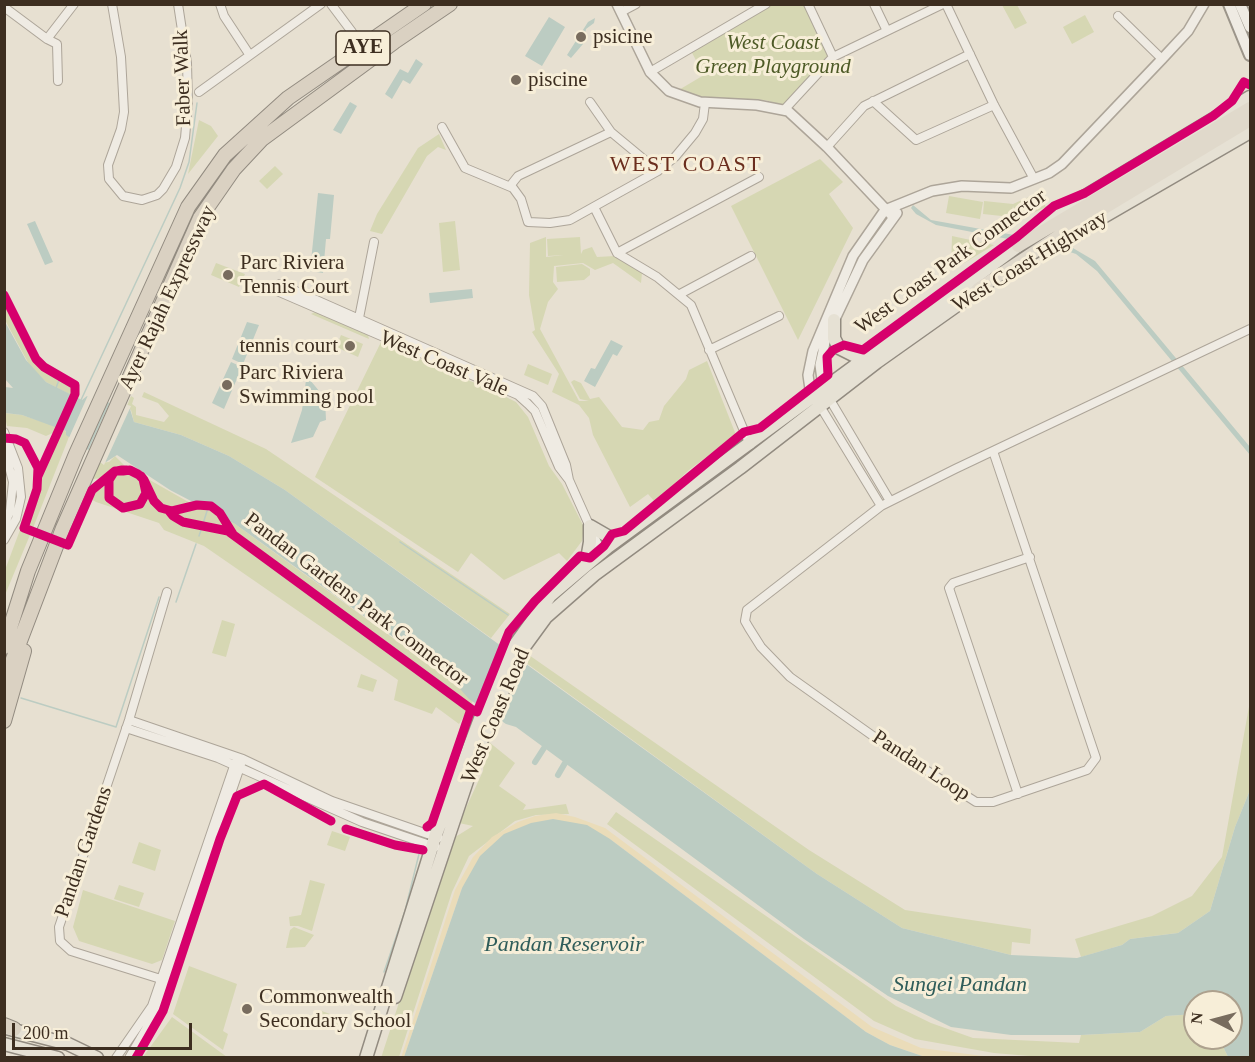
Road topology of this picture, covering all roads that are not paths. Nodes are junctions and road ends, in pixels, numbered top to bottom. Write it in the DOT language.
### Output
graph roads {
  1 [pos="74,4"];
  2 [pos="112,4"];
  3 [pos="178,4"];
  4 [pos="220,4"];
  5 [pos="321,4"];
  6 [pos="331,4"];
  7 [pos="424,4"];
  8 [pos="450,4"];
  9 [pos="459,4"];
  10 [pos="636,4"];
  11 [pos="766,4"];
  12 [pos="808,4"];
  13 [pos="874,4"];
  14 [pos="944,4"];
  15 [pos="1205,5"];
  16 [pos="1231,5"];
  17 [pos="4,8"];
  18 [pos="621,8"];
  19 [pos="435,15"];
  20 [pos="1118,16"];
  21 [pos="1251,27"];
  22 [pos="887,31"];
  23 [pos="352,32"];
  24 [pos="47,39"];
  25 [pos="249,54"];
  26 [pos="970,54"];
  27 [pos="1251,55"];
  28 [pos="833,57"];
  29 [pos="1162,59"];
  30 [pos="653,72"];
  31 [pos="58,81"];
  32 [pos="1251,86"];
  33 [pos="199,92"];
  34 [pos="1251,98"];
  35 [pos="873,101"];
  36 [pos="590,102"];
  37 [pos="705,103"];
  38 [pos="993,105"];
  39 [pos="1232,108"];
  40 [pos="1251,108"];
  41 [pos="784,110"];
  42 [pos="1251,120"];
  43 [pos="442,127"];
  44 [pos="611,132"];
  45 [pos="1251,132"];
  46 [pos="827,147"];
  47 [pos="658,171"];
  48 [pos="1153,172"];
  49 [pos="759,177"];
  50 [pos="1034,179"];
  51 [pos="510,186"];
  52 [pos="910,201"];
  53 [pos="594,207"];
  54 [pos="885,210"];
  55 [pos="892,217"];
  56 [pos="374,242"];
  57 [pos="1018,246"];
  58 [pos="617,253"];
  59 [pos="751,256"];
  60 [pos="978,289"];
  61 [pos="680,294"];
  62 [pos="313,302"];
  63 [pos="779,315"];
  64 [pos="834,320"];
  65 [pos="358,324"];
  66 [pos="1251,329"];
  67 [pos="876,349"];
  68 [pos="709,350"];
  69 [pos="817,391"];
  70 [pos="825,402"];
  71 [pos="4,432"];
  72 [pos="750,445"];
  73 [pos="4,447"];
  74 [pos="993,451"];
  75 [pos="890,501"];
  76 [pos="881,506"];
  77 [pos="4,526"];
  78 [pos="590,526"];
  79 [pos="4,540"];
  80 [pos="616,541"];
  81 [pos="601,552"];
  82 [pos="1030,557"];
  83 [pos="586,565"];
  84 [pos="607,566"];
  85 [pos="28,571"];
  86 [pos="167,592"];
  87 [pos="4,626"];
  88 [pos="24,631"];
  89 [pos="4,647"];
  90 [pos="516,652"];
  91 [pos="4,683"];
  92 [pos="4,721"];
  93 [pos="128,724"];
  94 [pos="218,758"];
  95 [pos="238,762"];
  96 [pos="256,773"];
  97 [pos="232,780"];
  98 [pos="1018,794"];
  99 [pos="439,844"];
  100 [pos="164,980"];
  101 [pos="8,1027"];
  102 [pos="4,1044"];
  103 [pos="58,1058"];
  104 [pos="96,1058"];
  105 [pos="116,1058"];
  106 [pos="129,1058"];
  107 [pos="366,1058"];
  108 [pos="374,1058"];
  1 -- 24 [label="street"];
  2 -- 3 [label="street, Faber Walk"];
  4 -- 25 [label="street"];
  5 -- 25 [label="street"];
  6 -- 23 [label="street"];
  7 -- 85 [label="highway, Ayer Rajah Expressway / AYE"];
  8 -- 19 [label="highway, Ayer Rajah Expressway / AYE"];
  9 -- 19 [label="highway"];
  10 -- 18 [label="street"];
  11 -- 30 [label="street"];
  12 -- 28 [label="street"];
  13 -- 22 [label="street"];
  14 -- 22 [label="street"];
  14 -- 26 [label="street"];
  15 -- 29 [label="street"];
  16 -- 21 [label="main road"];
  16 -- 27 [label="main road"];
  17 -- 24 [label="street"];
  18 -- 30 [label="street"];
  19 -- 88 [label="highway, Ayer Rajah Expressway / AYE"];
  20 -- 29 [label="street"];
  22 -- 28 [label="street"];
  24 -- 31 [label="street"];
  25 -- 33 [label="street"];
  26 -- 35 [label="street"];
  26 -- 38 [label="street"];
  28 -- 41 [label="street"];
  29 -- 50 [label="street"];
  30 -- 37 [label="street"];
  32 -- 39 [label="main road"];
  34 -- 39 [label="main road, West Coast Highway"];
  35 -- 38 [label="street"];
  35 -- 46 [label="street"];
  36 -- 44 [label="street"];
  37 -- 41 [label="street"];
  37 -- 47 [label="street"];
  38 -- 50 [label="street"];
  39 -- 57 [label="main road, West Coast Highway"];
  40 -- 48 [label="highway"];
  41 -- 46 [label="street"];
  42 -- 48 [label="highway"];
  43 -- 51 [label="street"];
  44 -- 47 [label="street"];
  44 -- 51 [label="street"];
  45 -- 60 [label="main road, West Coast Highway"];
  46 -- 54 [label="street"];
  47 -- 53 [label="street"];
  48 -- 57 [label="highway"];
  48 -- 60 [label="highway"];
  49 -- 58 [label="street"];
  50 -- 52 [label="street"];
  51 -- 53 [label="street"];
  52 -- 54 [label="street"];
  52 -- 55 [label="street"];
  53 -- 58 [label="street"];
  54 -- 55 [label="street"];
  54 -- 69 [label="street"];
  55 -- 64 [label="street"];
  56 -- 65 [label="street, West Coast Vale"];
  57 -- 67 [label="main road, West Coast Highway"];
  58 -- 61 [label="street"];
  59 -- 61 [label="street"];
  60 -- 70 [label="main road, West Coast Highway"];
  61 -- 68 [label="street"];
  62 -- 65 [label="street, West Coast Vale"];
  63 -- 68 [label="street"];
  64 -- 67 [label="main road"];
  64 -- 69 [label="street"];
  65 -- 78 [label="street, West Coast Vale"];
  66 -- 74 [label="street, Pandan Loop"];
  67 -- 69 [label="main road, West Coast Highway"];
  68 -- 72 [label="street"];
  69 -- 70 [label="street"];
  69 -- 72 [label="main road, West Coast Road"];
  70 -- 75 [label="street"];
  70 -- 76 [label="street"];
  70 -- 84 [label="main road, West Coast Road"];
  71 -- 79 [label="street"];
  72 -- 80 [label="main road, West Coast Road"];
  73 -- 77 [label="street"];
  74 -- 75 [label="street, Pandan Loop"];
  74 -- 82 [label="street, Pandan Loop"];
  75 -- 76 [label="street, Pandan Loop"];
  76 -- 98 [label="street, Pandan Loop"];
  78 -- 80 [label="main road"];
  78 -- 81 [label="street, West Coast Vale"];
  78 -- 83 [label="main road"];
  80 -- 81 [label="main road, West Coast Road"];
  81 -- 83 [label="main road, West Coast Road"];
  81 -- 84 [label="street, West Coast Vale"];
  82 -- 98 [label="street, Pandan Loop"];
  82 -- 98 [label="street"];
  83 -- 90 [label="main road, West Coast Road"];
  84 -- 90 [label="main road, West Coast Road"];
  85 -- 87 [label="highway"];
  85 -- 89 [label="highway, Ayer Rajah Expressway / AYE"];
  86 -- 93 [label="street, Pandan Gardens"];
  88 -- 91 [label="highway, Ayer Rajah Expressway / AYE"];
  88 -- 92 [label="highway"];
  90 -- 99 [label="main road, West Coast Road"];
  93 -- 94 [label="street"];
  93 -- 95 [label="street"];
  93 -- 100 [label="street, Pandan Gardens"];
  94 -- 95 [label="street"];
  94 -- 97 [label="street"];
  95 -- 96 [label="street"];
  95 -- 97 [label="street"];
  95 -- 99 [label="street"];
  96 -- 97 [label="street"];
  96 -- 99 [label="street"];
  97 -- 100 [label="street"];
  99 -- 107 [label="main road, West Coast Road"];
  99 -- 108 [label="main road, West Coast Road"];
  100 -- 105 [label="street"];
  100 -- 106 [label="street"];
  101 -- 104 [label="main road"];
  102 -- 103 [label="main road"];
}
